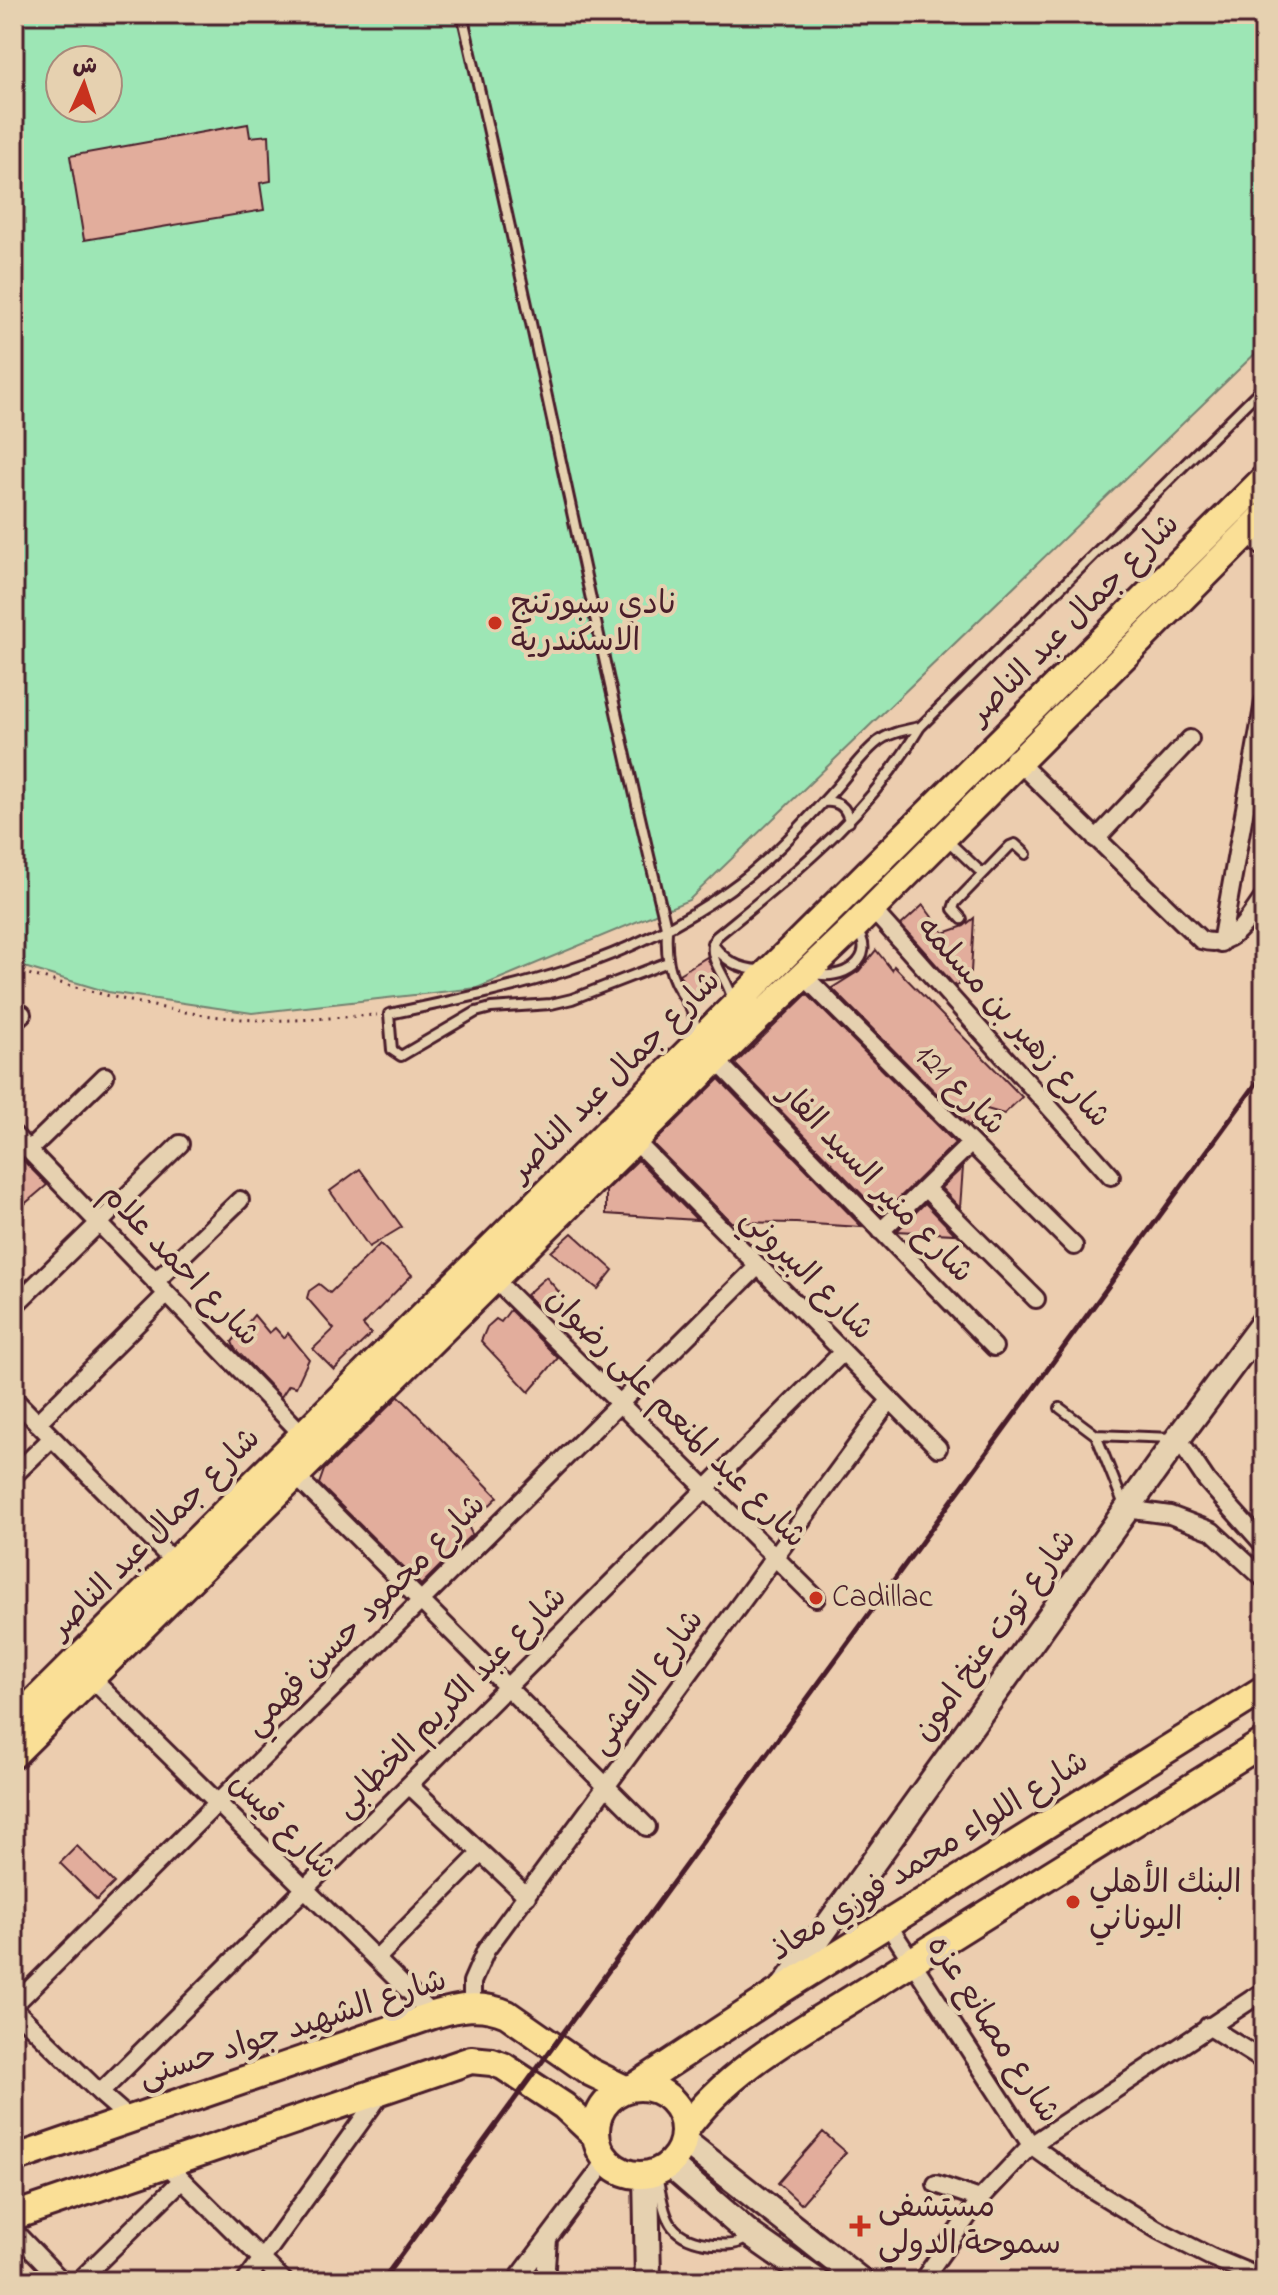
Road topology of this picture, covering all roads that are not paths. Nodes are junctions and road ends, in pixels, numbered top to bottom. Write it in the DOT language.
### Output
graph roads {
  1 [pos="462,14"];
  2 [pos="1264,386"];
  3 [pos="1264,479"];
  4 [pos="1259,532"];
  5 [pos="1264,702"];
  6 [pos="920,727"];
  7 [pos="1190,739"];
  8 [pos="999,744"];
  9 [pos="1018,762"];
  10 [pos="823,802"];
  11 [pos="849,822"];
  12 [pos="944,836"];
  13 [pos="1096,839"];
  14 [pos="1026,854"];
  15 [pos="983,874"];
  16 [pos="1264,897"];
  17 [pos="862,917"];
  18 [pos="962,919"];
  19 [pos="667,931"];
  20 [pos="712,943"];
  21 [pos="1216,943"];
  22 [pos="668,962"];
  23 [pos="773,968"];
  24 [pos="806,974"];
  25 [pos="740,1018"];
  26 [pos="704,1054"];
  27 [pos="105,1076"];
  28 [pos="14,1135"];
  29 [pos="635,1141"];
  30 [pos="971,1143"];
  31 [pos="180,1144"];
  32 [pos="29,1150"];
  33 [pos="1111,1176"];
  34 [pos="925,1188"];
  35 [pos="240,1200"];
  36 [pos="99,1223"];
  37 [pos="881,1231"];
  38 [pos="1074,1246"];
  39 [pos="758,1266"];
  40 [pos="494,1279"];
  41 [pos="161,1288"];
  42 [pos="1036,1299"];
  43 [pos="14,1306"];
  44 [pos="1264,1322"];
  45 [pos="994,1347"];
  46 [pos="843,1352"];
  47 [pos="14,1399"];
  48 [pos="890,1400"];
  49 [pos="620,1404"];
  50 [pos="1060,1408"];
  51 [pos="37,1423"];
  52 [pos="1096,1435"];
  53 [pos="304,1436"];
  54 [pos="52,1438"];
  55 [pos="1178,1438"];
  56 [pos="938,1448"];
  57 [pos="14,1475"];
  58 [pos="296,1476"];
  59 [pos="706,1489"];
  60 [pos="1126,1509"];
  61 [pos="1264,1545"];
  62 [pos="775,1557"];
  63 [pos="175,1563"];
  64 [pos="1264,1579"];
  65 [pos="816,1598"];
  66 [pos="421,1600"];
  67 [pos="91,1678"];
  68 [pos="508,1687"];
  69 [pos="1264,1689"];
  70 [pos="14,1722"];
  71 [pos="1264,1742"];
  72 [pos="14,1754"];
  73 [pos="409,1785"];
  74 [pos="607,1787"];
  75 [pos="218,1803"];
  76 [pos="647,1827"];
  77 [pos="481,1853"];
  78 [pos="305,1889"];
  79 [pos="527,1896"];
  80 [pos="887,1923"];
  81 [pos="376,1959"];
  82 [pos="912,1961"];
  83 [pos="783,1989"];
  84 [pos="1264,1991"];
  85 [pos="472,2006"];
  86 [pos="14,2007"];
  87 [pos="433,2015"];
  88 [pos="1208,2026"];
  89 [pos="1264,2061"];
  90 [pos="630,2088"];
  91 [pos="385,2089"];
  92 [pos="100,2093"];
  93 [pos="131,2120"];
  94 [pos="596,2136"];
  95 [pos="684,2136"];
  96 [pos="1031,2145"];
  97 [pos="14,2159"];
  98 [pos="607,2160"];
  99 [pos="657,2170"];
  100 [pos="174,2172"];
  101 [pos="936,2184"];
  102 [pos="980,2199"];
  103 [pos="14,2216"];
  104 [pos="14,2231"];
  105 [pos="751,2235"];
  106 [pos="548,2238"];
  107 [pos="262,2259"];
  108 [pos="1264,2279"];
  109 [pos="62,2281"];
  110 [pos="79,2281"];
  111 [pos="246,2281"];
  112 [pos="284,2281"];
  113 [pos="516,2281"];
  114 [pos="545,2281"];
  115 [pos="648,2281"];
  116 [pos="817,2281"];
  117 [pos="861,2281"];
  118 [pos="922,2281"];
  1 -- 19 [label="lane"];
  2 -- 6 [label="lane"];
  3 -- 8 [label="main road, شارع جمال عبد الناصر"];
  4 -- 9 [label="main road, شارع جمال عبد الناصر"];
  5 -- 21 [label="street"];
  6 -- 10 [label="lane"];
  6 -- 11 [label="lane"];
  7 -- 13 [label="street"];
  8 -- 9 [label="street"];
  8 -- 23 [label="main road, شارع جمال عبد الناصر"];
  9 -- 12 [label="main road, شارع جمال عبد الناصر"];
  9 -- 13 [label="street"];
  10 -- 11 [label="lane"];
  10 -- 19 [label="lane"];
  11 -- 20 [label="lane"];
  12 -- 15 [label="lane"];
  12 -- 17 [label="main road, شارع جمال عبد الناصر"];
  13 -- 21 [label="street"];
  14 -- 15 [label="lane"];
  15 -- 18 [label="lane"];
  16 -- 21 [label="street"];
  17 -- 24 [label="main road, شارع جمال عبد الناصر"];
  17 -- 33 [label="street, شارع زهير بن مسلمه"];
  19 -- 22 [label="lane"];
  19 -- 22 [label="lane"];
  20 -- 23 [label="lane"];
  20 -- 25 [label="lane"];
  22 -- 26 [label="lane"];
  23 -- 25 [label="main road, شارع جمال عبد الناصر"];
  24 -- 25 [label="main road, شارع جمال عبد الناصر"];
  24 -- 30 [label="street, شارع 121"];
  25 -- 26 [label="main road, شارع جمال عبد الناصر"];
  26 -- 29 [label="main road, شارع جمال عبد الناصر"];
  26 -- 37 [label="street, شارع منير السيد الفار"];
  26 -- 53 [label="main road, شارع جمال عبد الناصر"];
  27 -- 32 [label="street"];
  28 -- 32 [label="street, شارع احمد علام"];
  29 -- 39 [label="street, شارع البيروني"];
  29 -- 40 [label="main road, شارع جمال عبد الناصر"];
  30 -- 34 [label="street"];
  30 -- 38 [label="street, شارع 121"];
  31 -- 36 [label="street"];
  32 -- 36 [label="street, شارع احمد علام"];
  34 -- 37 [label="street"];
  34 -- 42 [label="street"];
  35 -- 41 [label="street"];
  36 -- 41 [label="street, شارع احمد علام"];
  36 -- 43 [label="street"];
  37 -- 45 [label="street, شارع منير السيد الفار"];
  39 -- 46 [label="street, شارع البيروني"];
  39 -- 49 [label="street, شارع محمود حسن فهمي"];
  40 -- 49 [label="street, شارع عبد المنعم على رضوان"];
  40 -- 58 [label="main road, شارع جمال عبد الناصر"];
  41 -- 51 [label="street"];
  41 -- 53 [label="street, شارع احمد علام"];
  44 -- 55 [label="street, شارع توت عنخ امون"];
  46 -- 48 [label="street, شارع البيروني"];
  46 -- 59 [label="street, شارع عبد الكريم الخطابى"];
  47 -- 51 [label="street"];
  48 -- 56 [label="street, شارع البيروني"];
  48 -- 62 [label="street, شارع الاعشى"];
  49 -- 59 [label="street, شارع عبد المنعم على رضوان"];
  49 -- 66 [label="street, شارع محمود حسن فهمي"];
  50 -- 52 [label="lane"];
  51 -- 54 [label="street"];
  52 -- 55 [label="lane"];
  52 -- 60 [label="lane"];
  53 -- 63 [label="main road, شارع جمال عبد الناصر"];
  54 -- 57 [label="street"];
  54 -- 63 [label="street"];
  55 -- 60 [label="street, شارع توت عنخ امون"];
  55 -- 61 [label="street"];
  58 -- 66 [label="street"];
  58 -- 67 [label="main road, شارع جمال عبد الناصر"];
  59 -- 62 [label="street, شارع عبد المنعم على رضوان"];
  59 -- 68 [label="street, شارع عبد الكريم الخطابى"];
  60 -- 64 [label="street"];
  60 -- 83 [label="street, شارع توت عنخ امون"];
  62 -- 65 [label="street, شارع عبد المنعم على رضوان"];
  62 -- 74 [label="street, شارع الاعشى"];
  63 -- 70 [label="main road, شارع جمال عبد الناصر"];
  66 -- 68 [label="street"];
  66 -- 75 [label="street, شارع محمود حسن فهمي"];
  67 -- 72 [label="main road, شارع جمال عبد الناصر"];
  67 -- 75 [label="street, شارع قيس"];
  68 -- 73 [label="street, شارع عبد الكريم الخطابى"];
  68 -- 74 [label="street"];
  69 -- 80 [label="main road, شارع اللواء محمد فوزي معاذ"];
  71 -- 82 [label="main road"];
  73 -- 77 [label="street"];
  73 -- 78 [label="street, شارع عبد الكريم الخطابى"];
  74 -- 76 [label="street"];
  74 -- 79 [label="street, شارع الاعشى"];
  75 -- 78 [label="street, شارع قيس"];
  75 -- 86 [label="street, شارع محمود حسن فهمي"];
  77 -- 79 [label="street"];
  77 -- 81 [label="street"];
  78 -- 81 [label="street, شارع قيس"];
  78 -- 92 [label="street, شارع عبد الكريم الخطابى"];
  79 -- 85 [label="street, شارع الاعشى"];
  80 -- 82 [label="street, شارع مصانع عزه"];
  80 -- 83 [label="main road, شارع اللواء محمد فوزي معاذ"];
  81 -- 87 [label="street, شارع قيس"];
  82 -- 95 [label="main road"];
  82 -- 96 [label="street, شارع مصانع عزه"];
  83 -- 90 [label="main road, شارع اللواء محمد فوزي معاذ"];
  84 -- 88 [label="street"];
  85 -- 87 [label="main road, شارع الشهيد جواد حسنى"];
  85 -- 90 [label="main road, شارع الشهيد جواد حسنى"];
  86 -- 92 [label="street"];
  87 -- 93 [label="main road, شارع الشهيد جواد حسنى"];
  88 -- 89 [label="street"];
  88 -- 96 [label="street"];
  90 -- 94 [label="main road"];
  90 -- 95 [label="main road"];
  91 -- 94 [label="main road"];
  91 -- 100 [label="main road"];
  91 -- 107 [label="street"];
  92 -- 93 [label="street"];
  93 -- 97 [label="main road, شارع الشهيد جواد حسنى"];
  94 -- 98 [label="main road"];
  95 -- 99 [label="main road"];
  95 -- 117 [label="street"];
  96 -- 102 [label="street"];
  96 -- 108 [label="street, شارع مصانع عزه"];
  98 -- 99 [label="main road"];
  98 -- 106 [label="street"];
  99 -- 105 [label="street"];
  99 -- 105 [label="lane"];
  99 -- 115 [label="street"];
  100 -- 103 [label="main road"];
  100 -- 107 [label="street"];
  100 -- 110 [label="street"];
  101 -- 102 [label="street"];
  102 -- 118 [label="street"];
  104 -- 109 [label="street"];
  105 -- 116 [label="street"];
  106 -- 113 [label="street"];
  106 -- 114 [label="street"];
  107 -- 111 [label="street"];
  107 -- 112 [label="street"];
}
